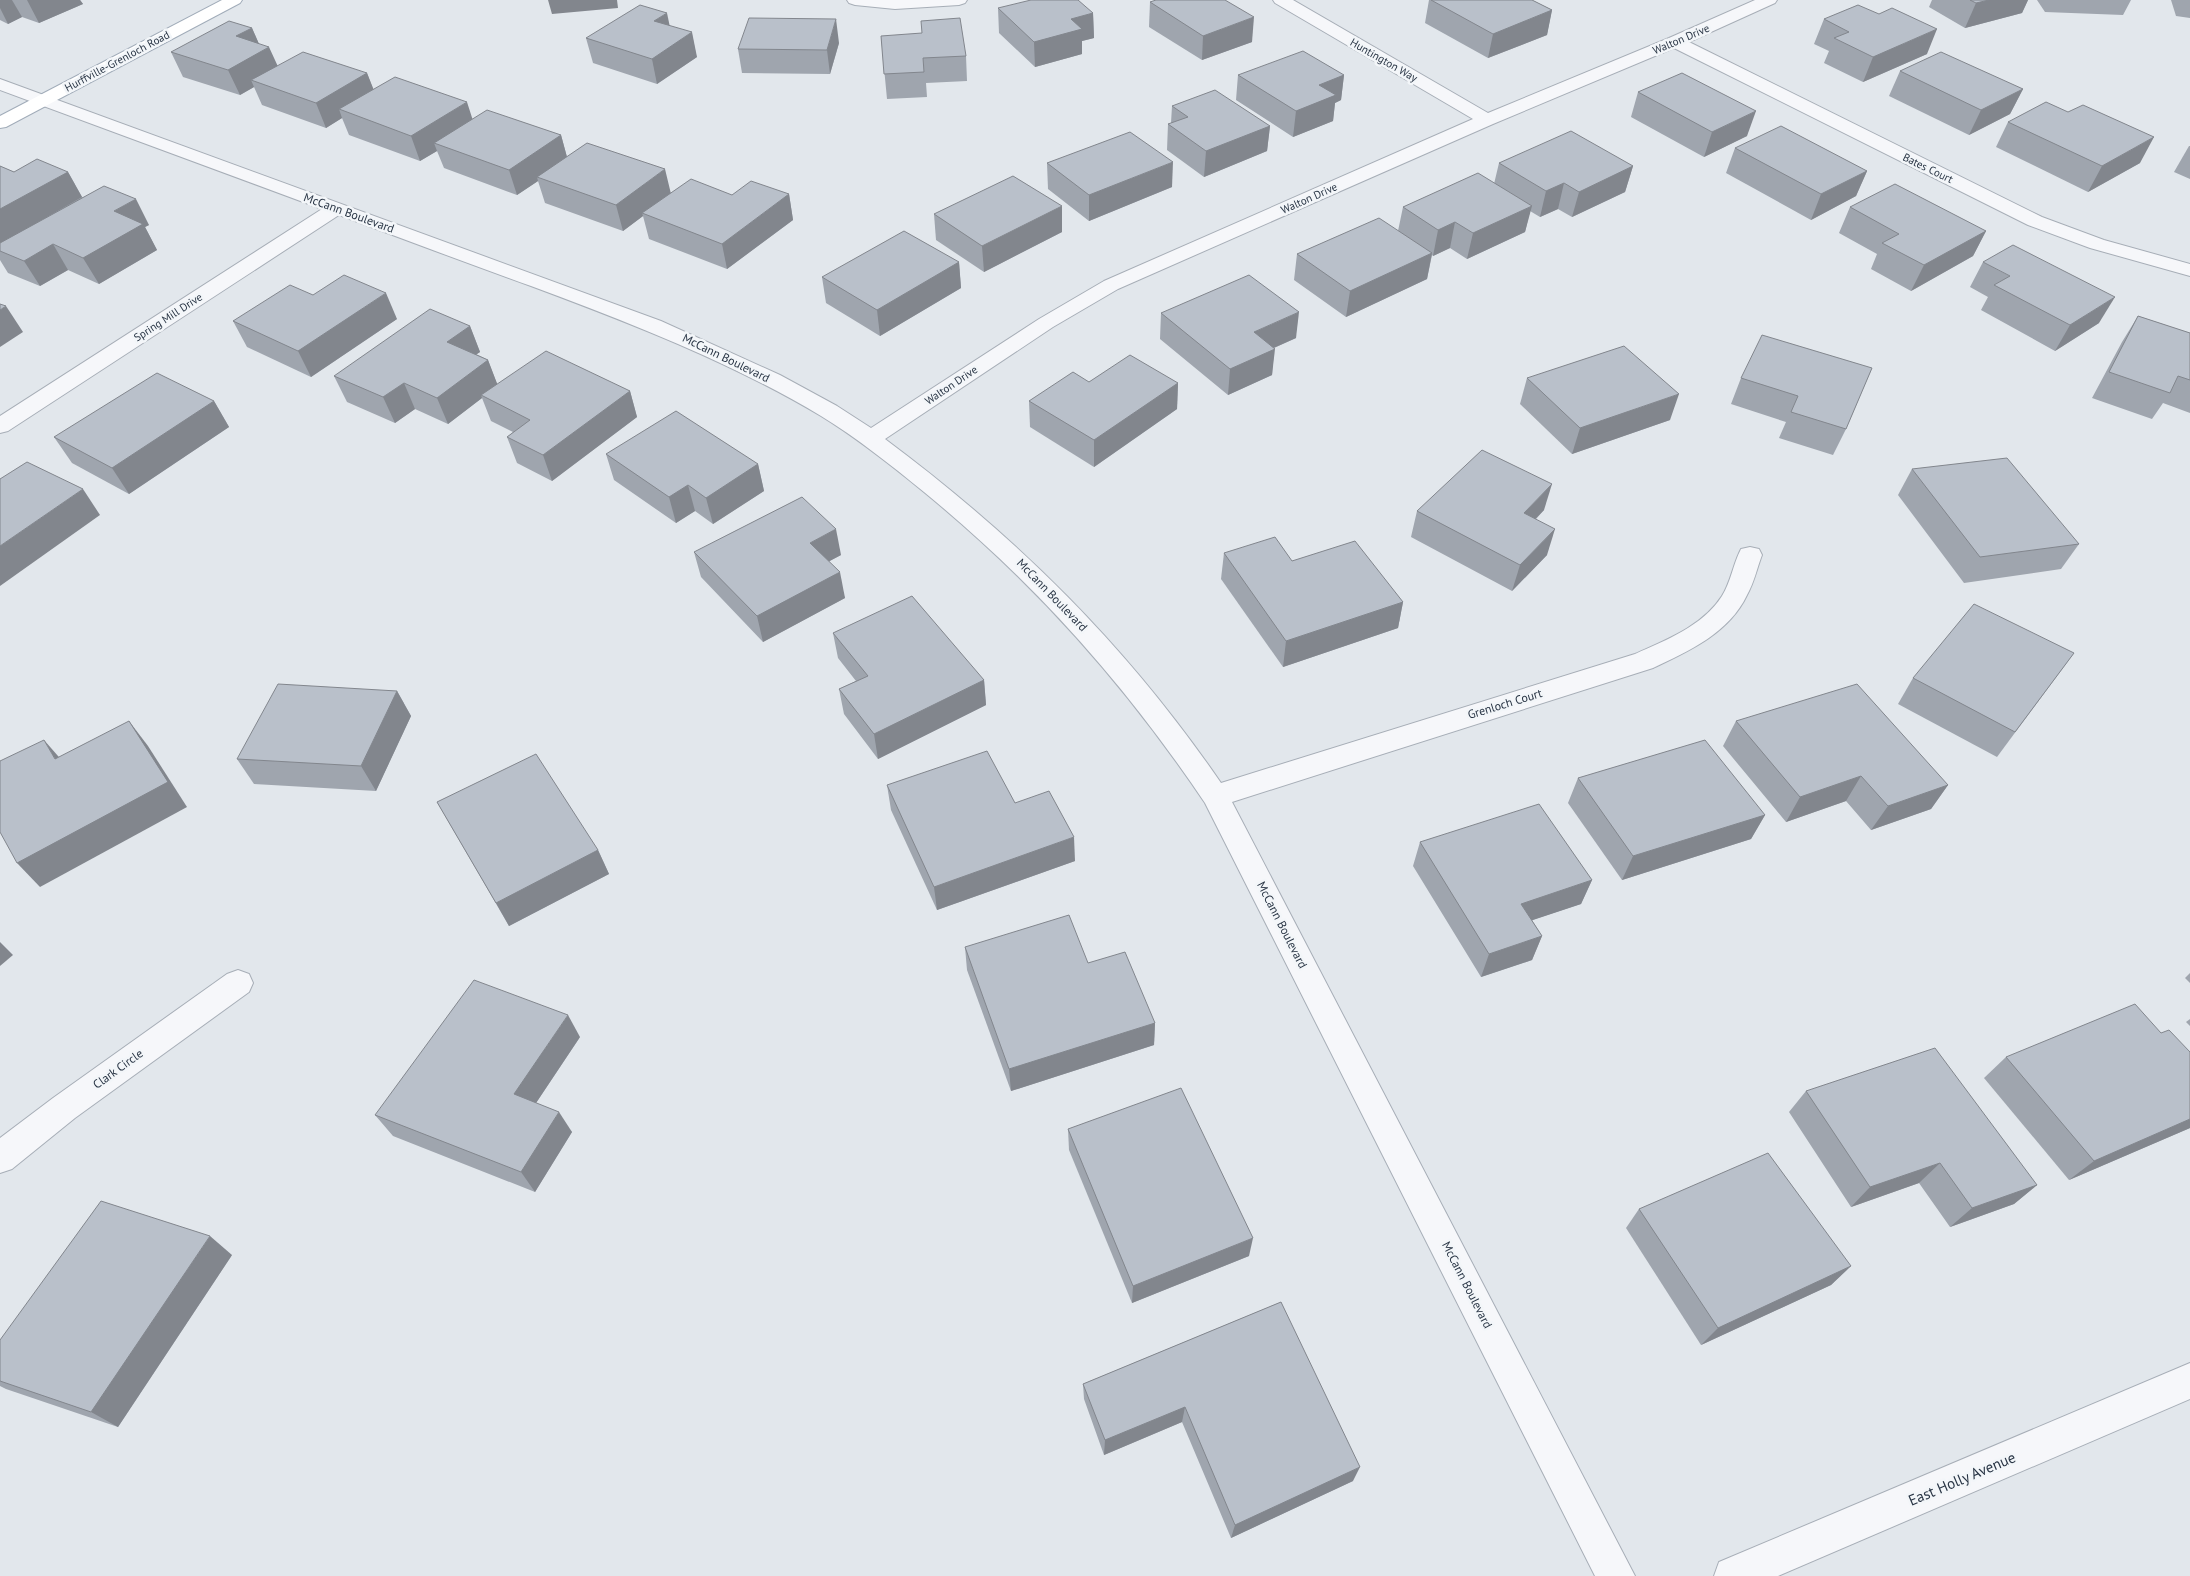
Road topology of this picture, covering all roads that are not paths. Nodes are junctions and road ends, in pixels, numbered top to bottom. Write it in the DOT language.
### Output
graph roads {
  1 [pos="234,0"];
  2 [pos="855,0"];
  3 [pos="959,0"];
  4 [pos="1281,0"];
  5 [pos="1769,0"];
  6 [pos="1675,42"];
  7 [pos="0,84"];
  8 [pos="41,101"];
  9 [pos="1487,120"];
  10 [pos="0,122"];
  11 [pos="337,208"];
  12 [pos="2190,270"];
  13 [pos="0,426"];
  14 [pos="871,438"];
  15 [pos="1750,555"];
  16 [pos="1215,796"];
  17 [pos="238,983"];
  18 [pos="0,1158"];
  19 [pos="2190,1380"];
  20 [pos="1616,1576"];
  21 [pos="1733,1576"];
  1 -- 8 [label="main road, Hurffville-Grenloch Road"];
  2 -- 3 [label="street"];
  4 -- 9 [label="street, Huntington Way"];
  5 -- 6 [label="street, Walton Drive"];
  6 -- 9 [label="street, Walton Drive"];
  6 -- 12 [label="street, Bates Court"];
  7 -- 8 [label="street, McCann Boulevard"];
  8 -- 10 [label="main road, Hurffville-Grenloch Road"];
  8 -- 11 [label="street, McCann Boulevard"];
  9 -- 14 [label="street, Walton Drive"];
  11 -- 13 [label="street, Spring Mill Drive"];
  11 -- 14 [label="street, McCann Boulevard"];
  14 -- 16 [label="street, McCann Boulevard"];
  15 -- 16 [label="street, Grenloch Court"];
  16 -- 20 [label="street, McCann Boulevard"];
  17 -- 18 [label="street, Clark Circle"];
  19 -- 21 [label="street, East Holly Avenue"];
}
